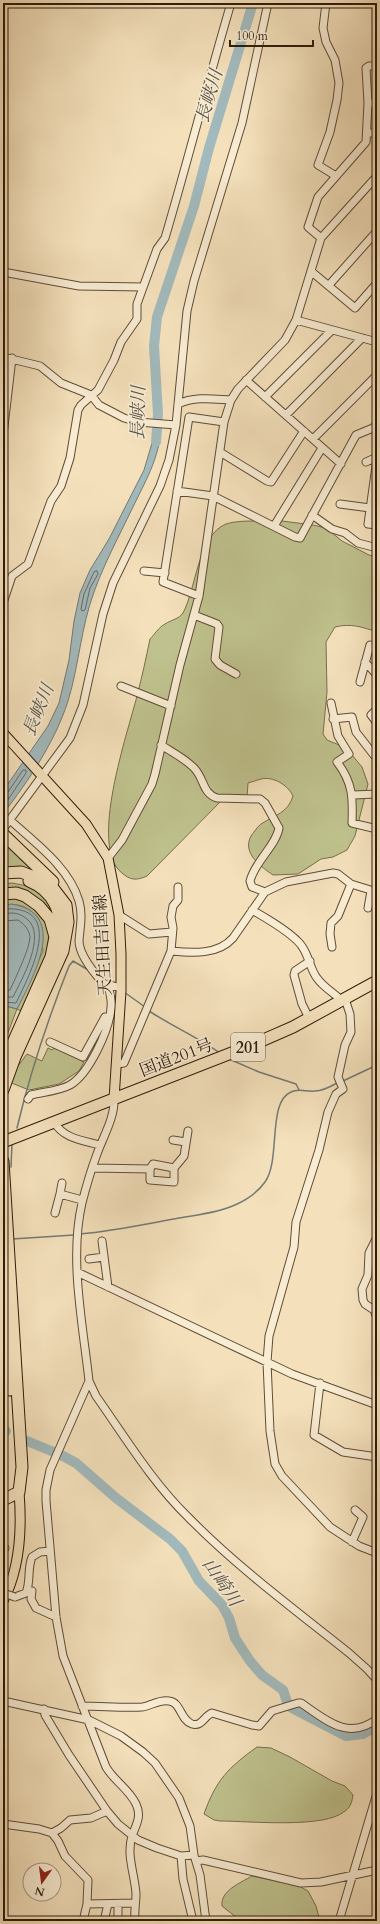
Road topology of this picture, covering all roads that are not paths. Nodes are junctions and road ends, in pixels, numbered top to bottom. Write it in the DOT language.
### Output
graph roads {
  1 [pos="231,3"];
  2 [pos="268,3"];
  3 [pos="326,3"];
  4 [pos="377,66"];
  5 [pos="368,103"];
  6 [pos="377,103"];
  7 [pos="377,132"];
  8 [pos="367,133"];
  9 [pos="336,176"];
  10 [pos="377,176"];
  11 [pos="374,184"];
  12 [pos="377,230"];
  13 [pos="321,238"];
  14 [pos="3,272"];
  15 [pos="312,272"];
  16 [pos="377,283"];
  17 [pos="329,286"];
  18 [pos="143,287"];
  19 [pos="296,320"];
  20 [pos="332,330"];
  21 [pos="362,338"];
  22 [pos="376,340"];
  23 [pos="3,357"];
  24 [pos="12,358"];
  25 [pos="377,375"];
  26 [pos="246,380"];
  27 [pos="91,395"];
  28 [pos="265,397"];
  29 [pos="231,400"];
  30 [pos="178,404"];
  31 [pos="286,415"];
  32 [pos="224,422"];
  33 [pos="176,425"];
  34 [pos="376,428"];
  35 [pos="304,431"];
  36 [pos="3,435"];
  37 [pos="313,439"];
  38 [pos="322,448"];
  39 [pos="220,452"];
  40 [pos="377,458"];
  41 [pos="366,462"];
  42 [pos="341,464"];
  43 [pos="375,486"];
  44 [pos="177,491"];
  45 [pos="213,496"];
  46 [pos="340,504"];
  47 [pos="370,508"];
  48 [pos="312,515"];
  49 [pos="377,525"];
  50 [pos="274,526"];
  51 [pos="377,548"];
  52 [pos="147,569"];
  53 [pos="164,573"];
  54 [pos="199,596"];
  55 [pos="3,603"];
  56 [pos="194,615"];
  57 [pos="370,645"];
  58 [pos="365,662"];
  59 [pos="376,670"];
  60 [pos="236,674"];
  61 [pos="360,682"];
  62 [pos="121,686"];
  63 [pos="331,703"];
  64 [pos="170,706"];
  65 [pos="377,709"];
  66 [pos="333,719"];
  67 [pos="377,722"];
  68 [pos="3,733"];
  69 [pos="161,745"];
  70 [pos="377,759"];
  71 [pos="42,777"];
  72 [pos="377,794"];
  73 [pos="353,795"];
  74 [pos="10,820"];
  75 [pos="377,829"];
  76 [pos="4,834"];
  77 [pos="108,858"];
  78 [pos="3,872"];
  79 [pos="3,879"];
  80 [pos="351,884"];
  81 [pos="178,887"];
  82 [pos="265,892"];
  83 [pos="374,892"];
  84 [pos="3,894"];
  85 [pos="66,905"];
  86 [pos="368,908"];
  87 [pos="252,910"];
  88 [pos="119,915"];
  89 [pos="172,932"];
  90 [pos="332,947"];
  91 [pos="171,951"];
  92 [pos="51,957"];
  93 [pos="310,961"];
  94 [pos="377,981"];
  95 [pos="108,986"];
  96 [pos="121,988"];
  97 [pos="344,1000"];
  98 [pos="109,1018"];
  99 [pos="309,1018"];
  100 [pos="50,1042"];
  101 [pos="117,1064"];
  102 [pos="3,1065"];
  103 [pos="3,1090"];
  104 [pos="28,1099"];
  105 [pos="114,1099"];
  106 [pos="54,1122"];
  107 [pos="188,1131"];
  108 [pos="173,1140"];
  109 [pos="3,1142"];
  110 [pos="186,1142"];
  111 [pos="100,1145"];
  112 [pos="3,1161"];
  113 [pos="93,1168"];
  114 [pos="174,1168"];
  115 [pos="150,1169"];
  116 [pos="62,1183"];
  117 [pos="60,1194"];
  118 [pos="82,1200"];
  119 [pos="55,1214"];
  120 [pos="377,1237"];
  121 [pos="102,1241"];
  122 [pos="104,1257"];
  123 [pos="89,1259"];
  124 [pos="77,1272"];
  125 [pos="3,1287"];
  126 [pos="108,1287"];
  127 [pos="377,1318"];
  128 [pos="267,1362"];
  129 [pos="89,1381"];
  130 [pos="320,1384"];
  131 [pos="377,1405"];
  132 [pos="377,1457"];
  133 [pos="19,1492"];
  134 [pos="3,1500"];
  135 [pos="355,1510"];
  136 [pos="352,1542"];
  137 [pos="50,1550"];
  138 [pos="377,1553"];
  139 [pos="32,1591"];
  140 [pos="3,1593"];
  141 [pos="3,1601"];
  142 [pos="56,1617"];
  143 [pos="377,1680"];
  144 [pos="3,1701"];
  145 [pos="82,1706"];
  146 [pos="44,1709"];
  147 [pos="377,1719"];
  148 [pos="89,1720"];
  149 [pos="377,1793"];
  150 [pos="107,1811"];
  151 [pos="3,1824"];
  152 [pos="52,1833"];
  153 [pos="132,1836"];
  154 [pos="181,1856"];
  155 [pos="195,1858"];
  156 [pos="377,1870"];
  157 [pos="352,1876"];
  158 [pos="134,1903"];
  159 [pos="87,1904"];
  160 [pos="108,1904"];
  161 [pos="118,1904"];
  162 [pos="105,1917"];
  163 [pos="83,1921"];
  164 [pos="118,1921"];
  165 [pos="135,1921"];
  166 [pos="193,1921"];
  167 [pos="206,1921"];
  168 [pos="339,1921"];
  1 -- 18 [label="street"];
  2 -- 30 [label="street"];
  3 -- 9 [label="street"];
  4 -- 5 [label="street"];
  5 -- 6 [label="street"];
  5 -- 8 [label="street"];
  7 -- 8 [label="street"];
  8 -- 9 [label="street"];
  9 -- 13 [label="street"];
  10 -- 11 [label="street"];
  11 -- 13 [label="street"];
  12 -- 17 [label="street"];
  13 -- 15 [label="street"];
  14 -- 18 [label="street"];
  15 -- 17 [label="street"];
  15 -- 19 [label="street"];
  16 -- 17 [label="street"];
  18 -- 27 [label="street"];
  19 -- 20 [label="street"];
  19 -- 26 [label="street"];
  20 -- 21 [label="street"];
  20 -- 28 [label="street"];
  21 -- 22 [label="street"];
  21 -- 31 [label="street"];
  23 -- 24 [label="street"];
  24 -- 27 [label="street"];
  24 -- 36 [label="street"];
  25 -- 37 [label="street"];
  26 -- 28 [label="street"];
  26 -- 29 [label="street"];
  27 -- 33 [label="street"];
  27 -- 55 [label="street"];
  28 -- 31 [label="street"];
  29 -- 30 [label="street"];
  29 -- 32 [label="street"];
  30 -- 33 [label="street"];
  31 -- 35 [label="street"];
  32 -- 39 [label="street"];
  32 -- 44 [label="street"];
  33 -- 71 [label="street"];
  34 -- 42 [label="street"];
  35 -- 37 [label="street"];
  35 -- 39 [label="street"];
  37 -- 38 [label="street"];
  38 -- 42 [label="street"];
  38 -- 50 [label="street"];
  39 -- 45 [label="street"];
  40 -- 41 [label="street"];
  40 -- 43 [label="street"];
  42 -- 48 [label="street"];
  43 -- 47 [label="street"];
  44 -- 45 [label="street"];
  44 -- 53 [label="street"];
  45 -- 50 [label="street"];
  45 -- 54 [label="street"];
  46 -- 47 [label="street"];
  47 -- 49 [label="street"];
  48 -- 50 [label="street"];
  48 -- 51 [label="street"];
  52 -- 53 [label="street"];
  53 -- 54 [label="street"];
  54 -- 56 [label="street"];
  56 -- 60 [label="street"];
  56 -- 64 [label="street"];
  57 -- 58 [label="street"];
  58 -- 59 [label="street"];
  58 -- 61 [label="street"];
  62 -- 64 [label="street"];
  63 -- 66 [label="street"];
  64 -- 69 [label="street"];
  65 -- 67 [label="street"];
  66 -- 70 [label="street"];
  66 -- 73 [label="street"];
  68 -- 71 [label="main road, 天生田吉国線"];
  69 -- 77 [label="street"];
  69 -- 82 [label="street"];
  71 -- 74 [label="street"];
  71 -- 77 [label="main road, 天生田吉国線"];
  72 -- 73 [label="street"];
  73 -- 75 [label="street"];
  74 -- 76 [label="street"];
  74 -- 95 [label="street"];
  76 -- 85 [label="highway"];
  77 -- 88 [label="main road, 天生田吉国線"];
  78 -- 85 [label="highway"];
  79 -- 92 [label="highway"];
  80 -- 82 [label="street"];
  80 -- 83 [label="street"];
  80 -- 90 [label="street"];
  81 -- 89 [label="street"];
  82 -- 87 [label="street"];
  83 -- 86 [label="street"];
  84 -- 92 [label="highway"];
  85 -- 103 [label="highway"];
  87 -- 91 [label="street"];
  87 -- 93 [label="street"];
  88 -- 89 [label="street"];
  88 -- 96 [label="main road, 天生田吉国線"];
  89 -- 91 [label="street"];
  91 -- 101 [label="street"];
  92 -- 102 [label="highway"];
  93 -- 97 [label="street"];
  93 -- 99 [label="street"];
  94 -- 97 [label="highway, 国道201号 / 201"];
  95 -- 96 [label="street"];
  95 -- 98 [label="street"];
  96 -- 101 [label="main road, 天生田吉国線"];
  97 -- 99 [label="highway, 国道201号 / 201"];
  97 -- 128 [label="street"];
  98 -- 100 [label="street"];
  98 -- 104 [label="street"];
  99 -- 105 [label="highway, 国道201号 / 201"];
  101 -- 105 [label="main road, 天生田吉国線"];
  105 -- 106 [label="highway, 国道201号 / 201"];
  105 -- 111 [label="street"];
  106 -- 109 [label="highway, 国道201号 / 201"];
  106 -- 111 [label="street"];
  107 -- 110 [label="street"];
  108 -- 110 [label="street"];
  110 -- 114 [label="street"];
  111 -- 113 [label="street"];
  112 -- 133 [label="highway"];
  113 -- 115 [label="street"];
  113 -- 118 [label="street"];
  114 -- 115 [label="street"];
  114 -- 115 [label="street"];
  116 -- 117 [label="street"];
  117 -- 118 [label="street"];
  117 -- 119 [label="street"];
  118 -- 124 [label="street"];
  120 -- 127 [label="street"];
  121 -- 122 [label="street"];
  122 -- 123 [label="street"];
  122 -- 126 [label="street"];
  124 -- 126 [label="street"];
  124 -- 129 [label="street"];
  125 -- 133 [label="highway"];
  126 -- 128 [label="street"];
  128 -- 130 [label="street"];
  128 -- 136 [label="street"];
  129 -- 137 [label="street"];
  129 -- 143 [label="street"];
  130 -- 131 [label="street"];
  130 -- 132 [label="street"];
  133 -- 134 [label="highway"];
  133 -- 141 [label="main road"];
  135 -- 136 [label="street"];
  136 -- 138 [label="street"];
  137 -- 140 [label="street, bridge"];
  137 -- 142 [label="street"];
  139 -- 142 [label="street"];
  142 -- 145 [label="street"];
  144 -- 146 [label="street"];
  145 -- 147 [label="street"];
  145 -- 148 [label="street"];
  146 -- 148 [label="street"];
  146 -- 150 [label="street"];
  148 -- 153 [label="street"];
  148 -- 155 [label="street"];
  149 -- 157 [label="street"];
  150 -- 152 [label="street"];
  150 -- 153 [label="street"];
  151 -- 152 [label="street"];
  152 -- 159 [label="street"];
  153 -- 154 [label="street"];
  153 -- 158 [label="street"];
  154 -- 155 [label="street"];
  154 -- 166 [label="street"];
  155 -- 157 [label="street"];
  155 -- 167 [label="street"];
  156 -- 157 [label="street"];
  157 -- 168 [label="street"];
  158 -- 161 [label="street"];
  158 -- 165 [label="street"];
  159 -- 160 [label="street"];
  159 -- 163 [label="street"];
  160 -- 161 [label="street"];
  160 -- 162 [label="street"];
  161 -- 164 [label="street"];
}
